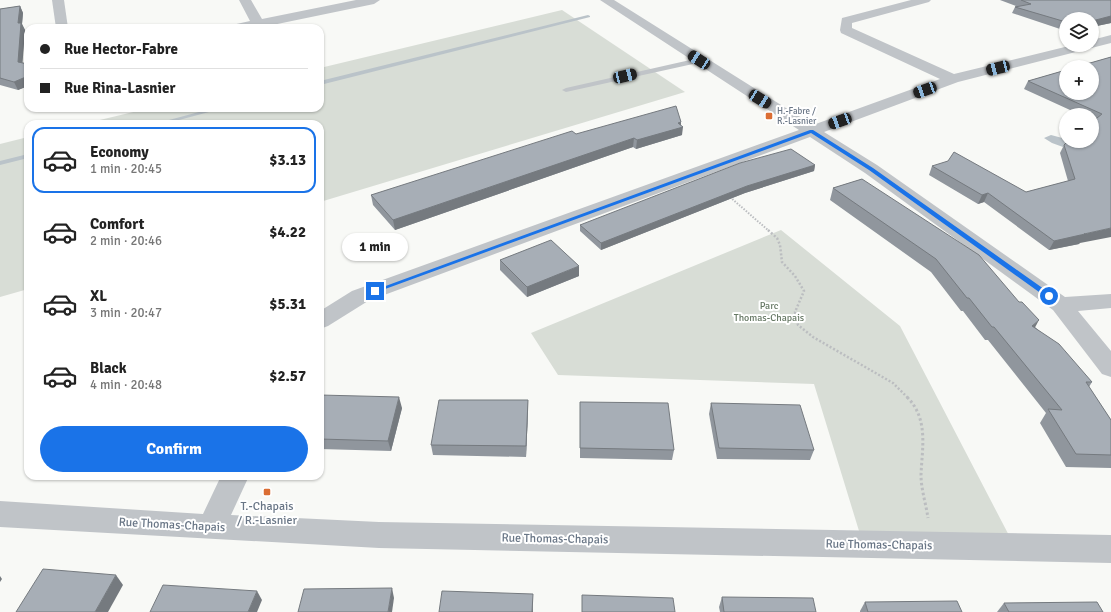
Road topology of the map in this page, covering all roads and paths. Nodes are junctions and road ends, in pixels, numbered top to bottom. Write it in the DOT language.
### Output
graph roads {
  1 [pos="58,0"];
  2 [pos="245,0"];
  3 [pos="374,0"];
  4 [pos="606,0"];
  5 [pos="925,0"];
  6 [pos="61,24"];
  7 [pos="258,24"];
  8 [pos="1111,39"];
  9 [pos="1099,42"];
  10 [pos="1061,52"];
  11 [pos="699,60"];
  12 [pos="953,79"];
  13 [pos="566,90"];
  14 [pos="812,131"];
  15 [pos="700,172"];
  16 [pos="1111,301"];
  17 [pos="1061,305"];
  18 [pos="324,318"];
  19 [pos="1111,368"];
  20 [pos="233,480"];
  21 [pos="0,514"];
  22 [pos="211,527"];
  23 [pos="934,546"];
  24 [pos="1111,549"];
  1 -- 6 [label="street"];
  2 -- 7 [label="street"];
  3 -- 7 [label="street"];
  4 -- 11 [label="street"];
  5 -- 12 [label="street"];
  8 -- 9 [label="street"];
  10 -- 12 [label="street"];
  11 -- 13 [label="lane"];
  11 -- 14 [label="street"];
  12 -- 14 [label="street"];
  14 -- 15 [label="street"];
  14 -- 17 [label="street"];
  15 -- 18 [label="street"];
  15 -- 23 [label="path"];
  16 -- 17 [label="street"];
  17 -- 19 [label="street"];
  20 -- 22 [label="street"];
  21 -- 22 [label="street, Rue Thomas-Chapais"];
  22 -- 23 [label="street, Rue Thomas-Chapais"];
  23 -- 24 [label="street, Rue Thomas-Chapais"];
}
